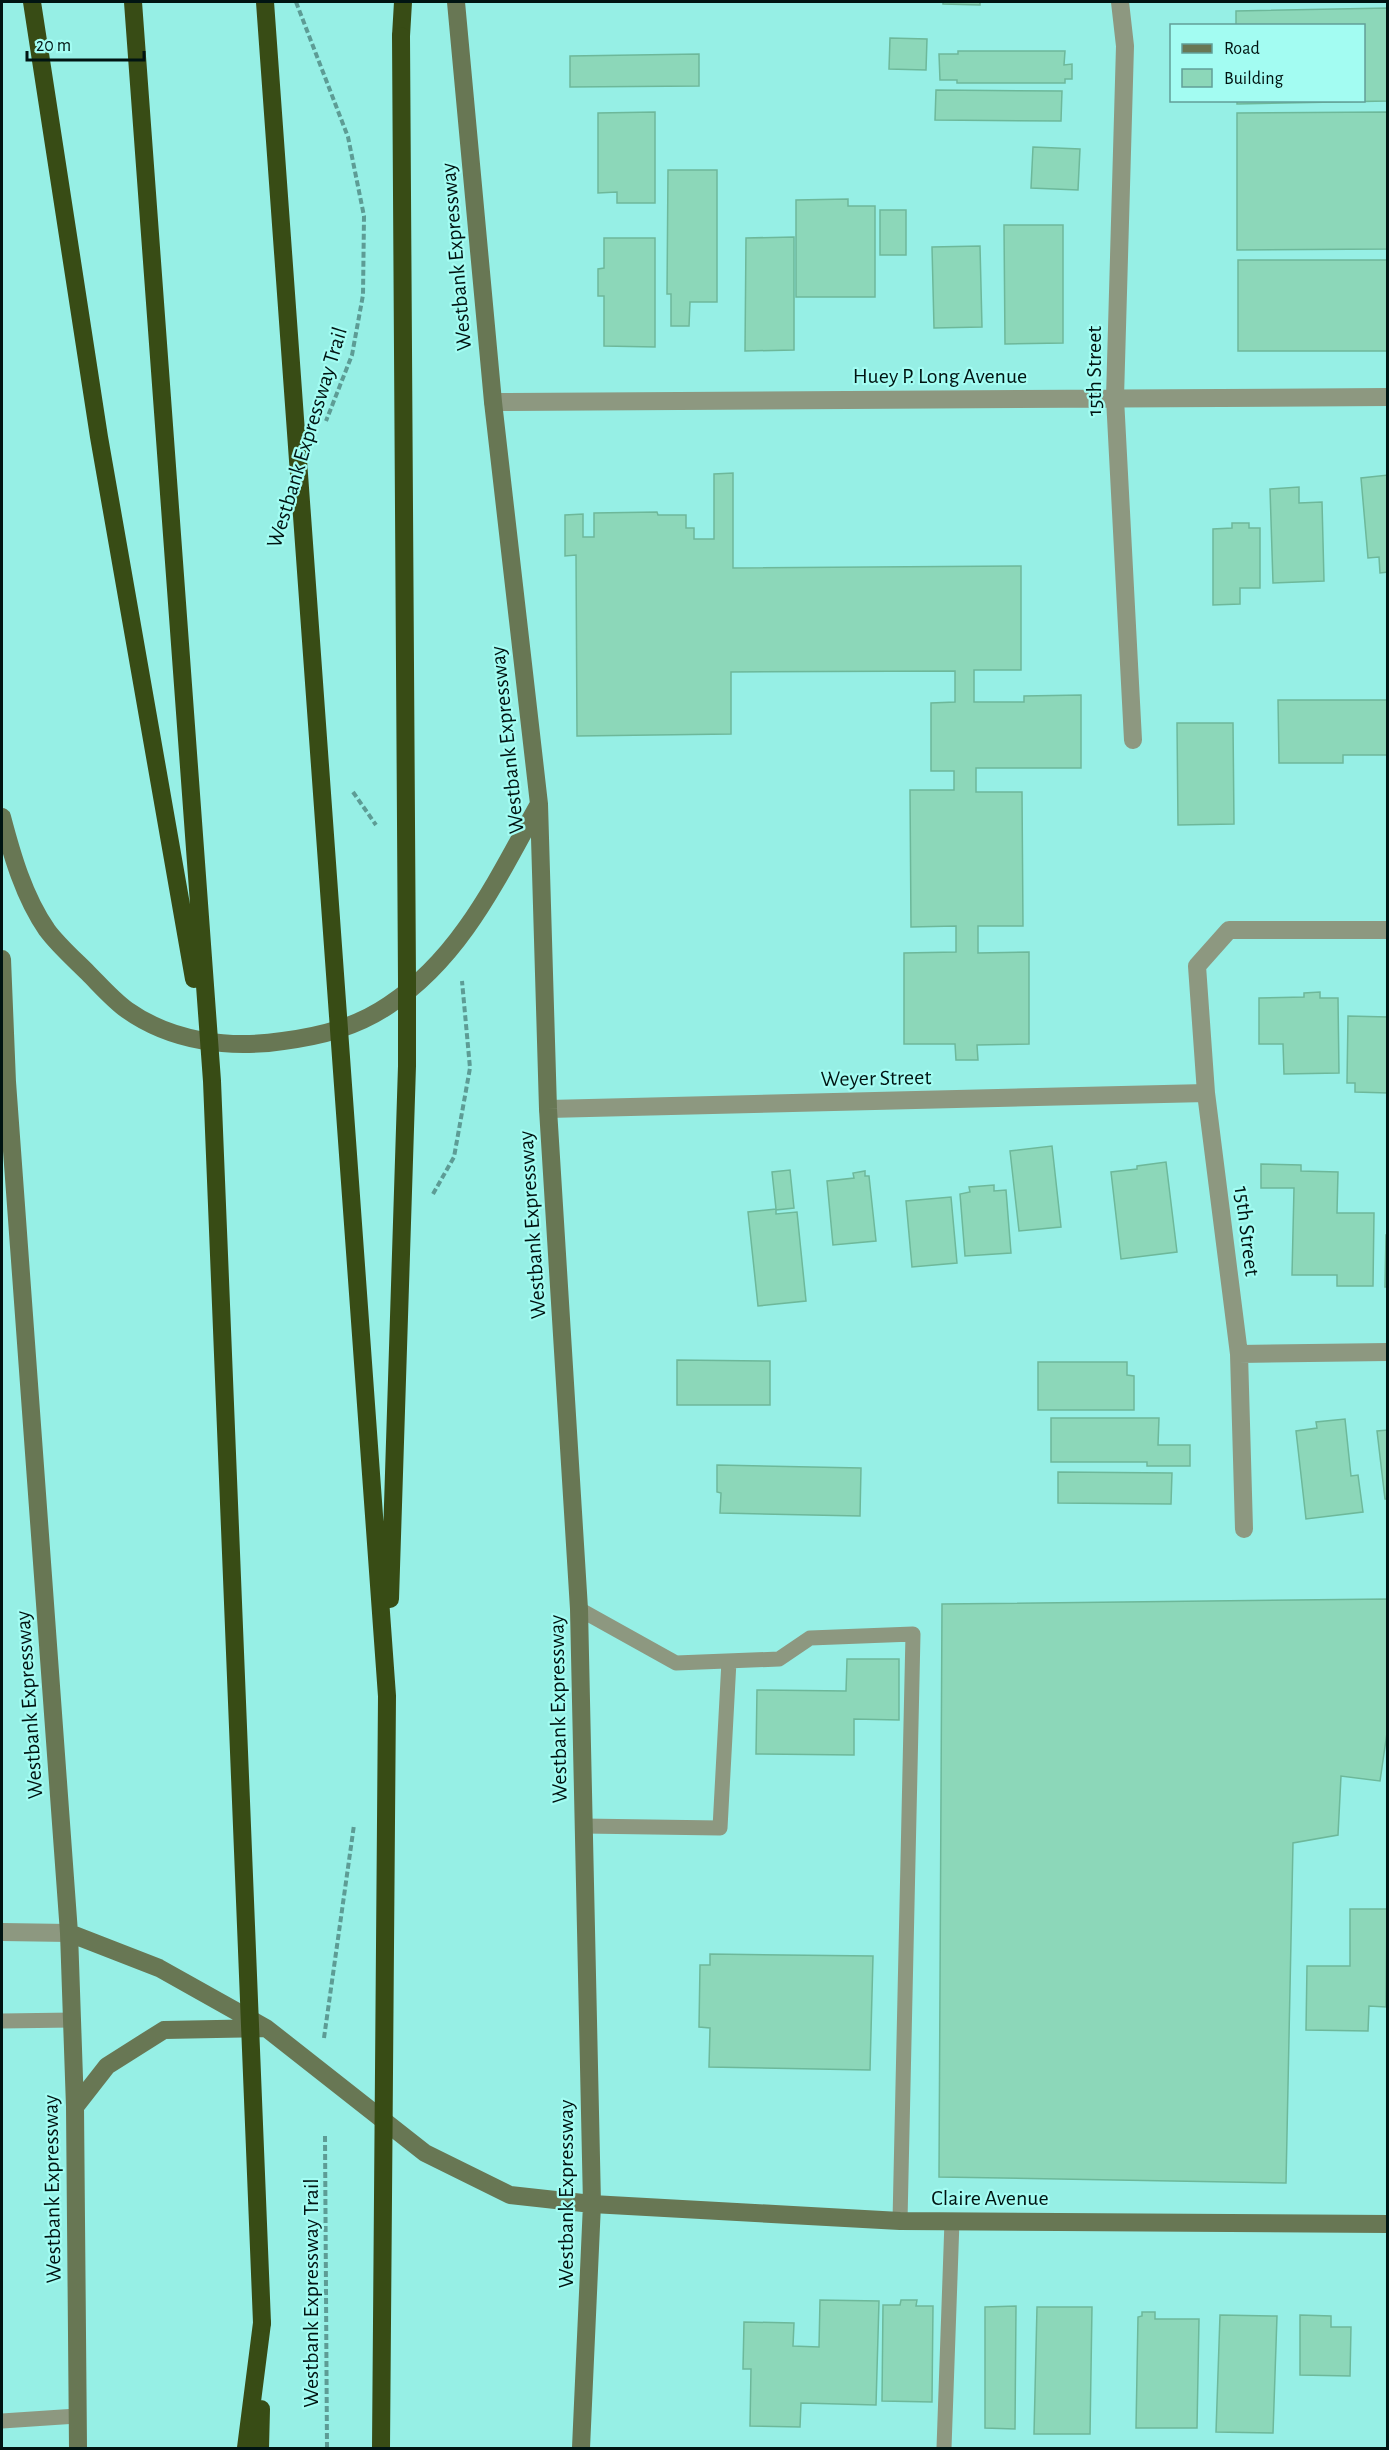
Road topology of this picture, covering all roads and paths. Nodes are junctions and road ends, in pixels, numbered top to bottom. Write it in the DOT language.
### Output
graph roads {
  1 [pos="32,2"];
  2 [pos="133,2"];
  3 [pos="265,2"];
  4 [pos="296,2"];
  5 [pos="403,2"];
  6 [pos="456,2"];
  7 [pos="1120,2"];
  8 [pos="1388,397"];
  9 [pos="1115,398"];
  10 [pos="493,402"];
  11 [pos="323,430"];
  12 [pos="1133,740"];
  13 [pos="350,787"];
  14 [pos="539,804"];
  15 [pos="2,817"];
  16 [pos="379,828"];
  17 [pos="1388,930"];
  18 [pos="2,959"];
  19 [pos="212,1081"];
  20 [pos="4,1082"];
  21 [pos="1206,1093"];
  22 [pos="548,1109"];
  23 [pos="1388,1352"];
  24 [pos="1239,1354"];
  25 [pos="1244,1529"];
  26 [pos="579,1609"];
  27 [pos="729,1660"];
  28 [pos="387,1696"];
  29 [pos="583,1826"];
  30 [pos="2,1932"];
  31 [pos="69,1933"];
  32 [pos="73,2020"];
  33 [pos="2,2021"];
  34 [pos="266,2028"];
  35 [pos="75,2107"];
  36 [pos="325,2136"];
  37 [pos="592,2204"];
  38 [pos="900,2221"];
  39 [pos="952,2221"];
  40 [pos="1388,2224"];
  41 [pos="262,2323"];
  42 [pos="77,2416"];
  43 [pos="2,2421"];
  44 [pos="78,2448"];
  45 [pos="246,2448"];
  46 [pos="260,2448"];
  47 [pos="327,2448"];
  48 [pos="381,2448"];
  49 [pos="581,2448"];
  50 [pos="944,2448"];
  1 -- 19 [label="highway, bridge"];
  2 -- 19 [label="highway, bridge"];
  3 -- 28 [label="highway, bridge"];
  4 -- 11 [label="path, Westbank Expressway Trail"];
  5 -- 28 [label="highway, bridge"];
  6 -- 10 [label="main road, Westbank Expressway"];
  7 -- 9 [label="street, 15th Street"];
  8 -- 9 [label="street, Huey P. Long Avenue"];
  9 -- 10 [label="street, Huey P. Long Avenue"];
  9 -- 12 [label="street, 15th Street"];
  10 -- 14 [label="main road, Westbank Expressway"];
  13 -- 16 [label="path"];
  14 -- 15 [label="main road"];
  14 -- 22 [label="main road, Westbank Expressway"];
  17 -- 21 [label="street, 15th Street"];
  18 -- 20 [label="main road, Westbank Expressway"];
  19 -- 41 [label="highway, bridge"];
  20 -- 31 [label="main road, Westbank Expressway"];
  21 -- 22 [label="street, Weyer Street"];
  21 -- 24 [label="street, 15th Street"];
  22 -- 26 [label="main road, Westbank Expressway"];
  23 -- 24 [label="street"];
  24 -- 25 [label="street, 15th Street"];
  26 -- 27 [label="lane"];
  26 -- 29 [label="main road, Westbank Expressway"];
  27 -- 29 [label="lane"];
  27 -- 38 [label="lane"];
  28 -- 48 [label="highway, bridge"];
  29 -- 37 [label="main road, Westbank Expressway"];
  30 -- 31 [label="street"];
  31 -- 32 [label="main road, Westbank Expressway"];
  31 -- 34 [label="main road, Claire Avenue"];
  32 -- 33 [label="lane"];
  32 -- 35 [label="main road, Westbank Expressway"];
  34 -- 35 [label="main road"];
  34 -- 37 [label="main road, Claire Avenue"];
  35 -- 42 [label="main road, Westbank Expressway"];
  36 -- 47 [label="path, Westbank Expressway Trail"];
  37 -- 38 [label="main road, Claire Avenue"];
  37 -- 49 [label="main road, Westbank Expressway"];
  38 -- 39 [label="main road, Claire Avenue"];
  39 -- 40 [label="main road, Claire Avenue"];
  39 -- 50 [label="lane"];
  41 -- 45 [label="highway"];
  41 -- 46 [label="highway"];
  42 -- 43 [label="lane"];
  42 -- 44 [label="main road, Westbank Expressway"];
}
